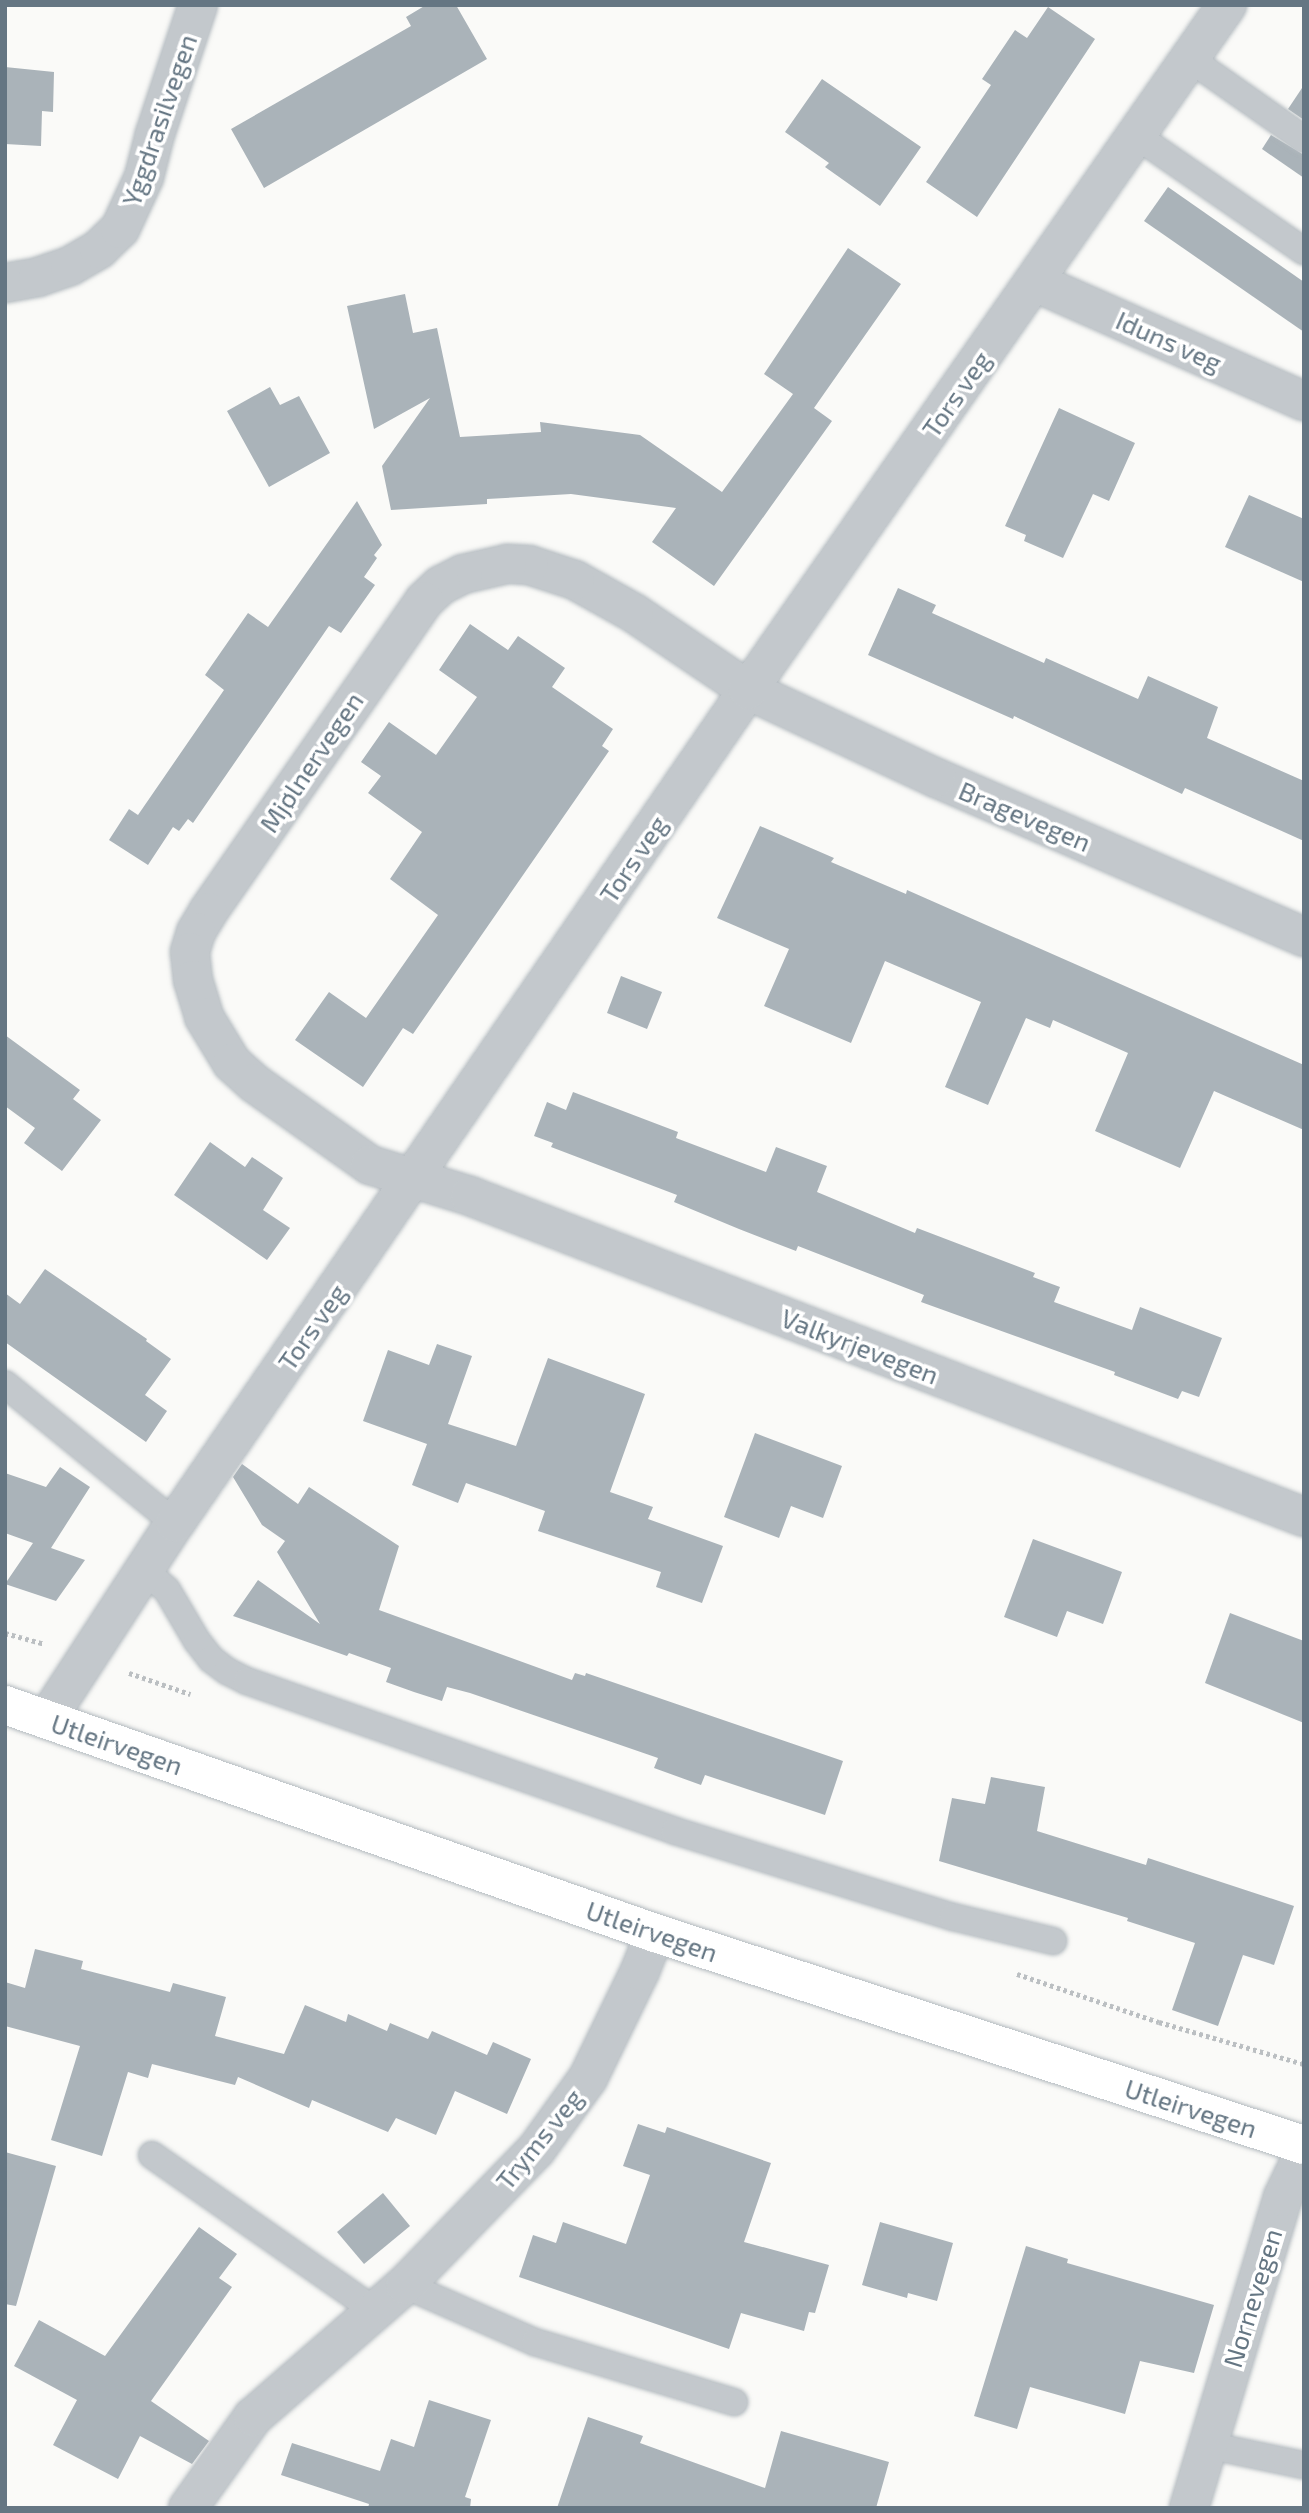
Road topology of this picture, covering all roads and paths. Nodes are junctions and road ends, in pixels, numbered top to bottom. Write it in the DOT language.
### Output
graph roads {
  1 [pos="1227,5"];
  2 [pos="199,6"];
  3 [pos="1190,59"];
  4 [pos="1137,136"];
  5 [pos="1304,139"];
  6 [pos="1304,251"];
  7 [pos="1035,282"];
  8 [pos="5,283"];
  9 [pos="1304,401"];
  10 [pos="748,690"];
  11 [pos="1304,937"];
  12 [pos="414,1179"];
  13 [pos="5,1384"];
  14 [pos="1304,1517"];
  15 [pos="175,1523"];
  16 [pos="144,1570"];
  17 [pos="5,1705"];
  18 [pos="47,1719"];
  19 [pos="655,1933"];
  20 [pos="1053,1941"];
  21 [pos="1304,2145"];
  22 [pos="1304,2153"];
  23 [pos="152,2155"];
  24 [pos="405,2285"];
  25 [pos="376,2311"];
  26 [pos="734,2402"];
  27 [pos="1207,2445"];
  28 [pos="1303,2465"];
  29 [pos="188,2508"];
  30 [pos="1189,2508"];
  1 -- 3 [label="street, Tors veg"];
  2 -- 8 [label="street, Yggdrasilvegen"];
  3 -- 4 [label="street, Tors veg"];
  3 -- 5 [label="lane"];
  4 -- 6 [label="lane"];
  4 -- 7 [label="street, Tors veg"];
  7 -- 9 [label="street, Iduns veg"];
  7 -- 10 [label="street, Tors veg"];
  10 -- 11 [label="street, Bragevegen"];
  10 -- 12 [label="street, Tors veg"];
  10 -- 12 [label="street, Mjølnervegen"];
  12 -- 14 [label="street, Valkyrjevegen"];
  12 -- 15 [label="street, Tors veg"];
  13 -- 15 [label="lane"];
  15 -- 16 [label="street, Tors veg"];
  16 -- 18 [label="street, Tors veg"];
  16 -- 20 [label="lane"];
  17 -- 18 [label="main road, Utleirvegen"];
  18 -- 19 [label="main road, Utleirvegen"];
  19 -- 21 [label="main road, Utleirvegen"];
  19 -- 24 [label="street, Tryms veg"];
  22 -- 27 [label="street, Nornevegen"];
  23 -- 25 [label="lane"];
  24 -- 25 [label="street, Tryms veg"];
  24 -- 26 [label="lane"];
  25 -- 29 [label="street, Tryms veg"];
  27 -- 28 [label="lane"];
  27 -- 30 [label="street, Nornevegen"];
}
